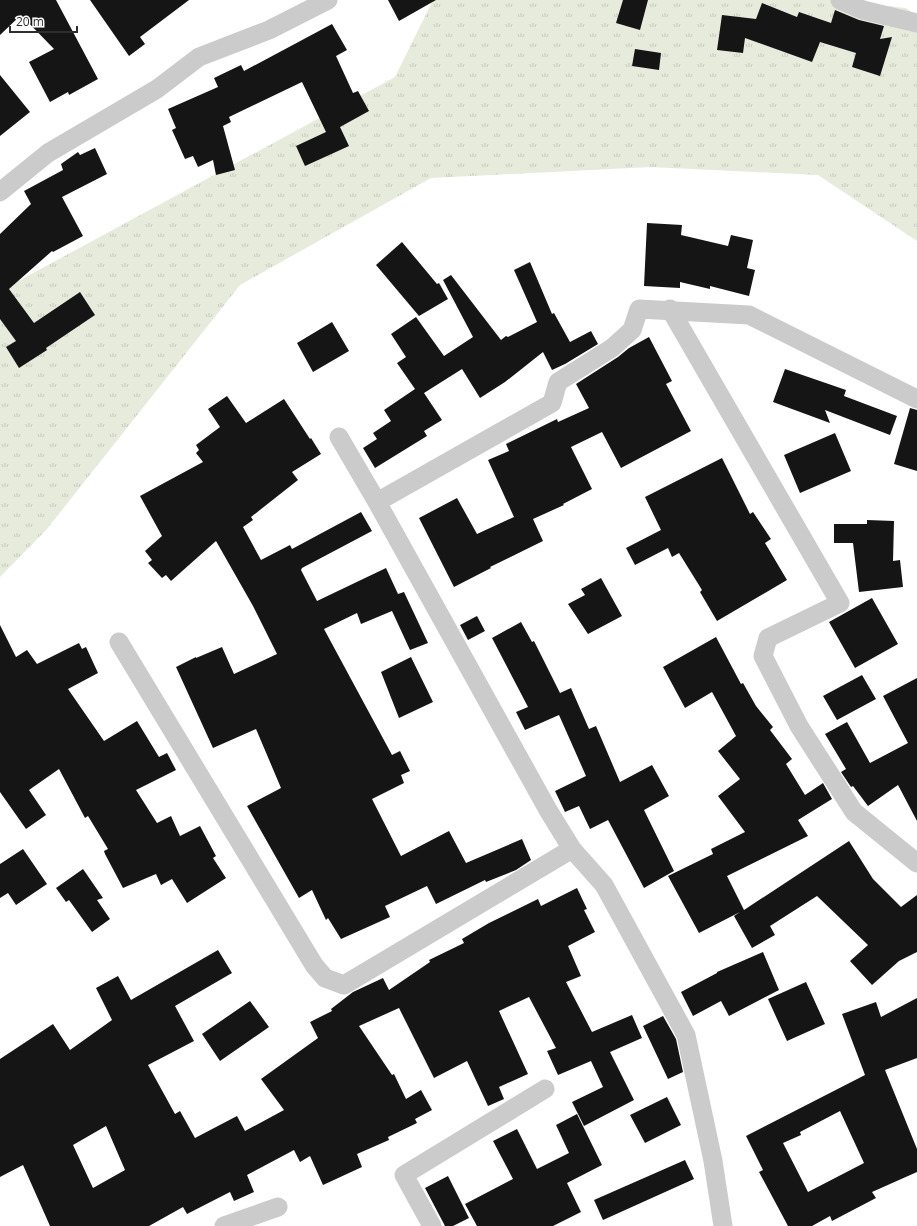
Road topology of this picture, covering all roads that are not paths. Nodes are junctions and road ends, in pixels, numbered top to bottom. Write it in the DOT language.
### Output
graph roads {
  1 [pos="328,0"];
  2 [pos="840,0"];
  3 [pos="917,23"];
  4 [pos="0,192"];
  5 [pos="670,310"];
  6 [pos="917,399"];
  7 [pos="339,437"];
  8 [pos="377,502"];
  9 [pos="119,642"];
  10 [pos="572,849"];
  11 [pos="917,863"];
  12 [pos="545,1089"];
  13 [pos="278,1207"];
  14 [pos="224,1226"];
  15 [pos="432,1226"];
  16 [pos="723,1226"];
  1 -- 4 [label="street"];
  2 -- 3 [label="street"];
  5 -- 6 [label="street"];
  5 -- 8 [label="street"];
  5 -- 11 [label="street"];
  7 -- 8 [label="street"];
  8 -- 10 [label="street"];
  9 -- 10 [label="street"];
  10 -- 16 [label="street"];
  12 -- 15 [label="street"];
  13 -- 14 [label="street"];
}
